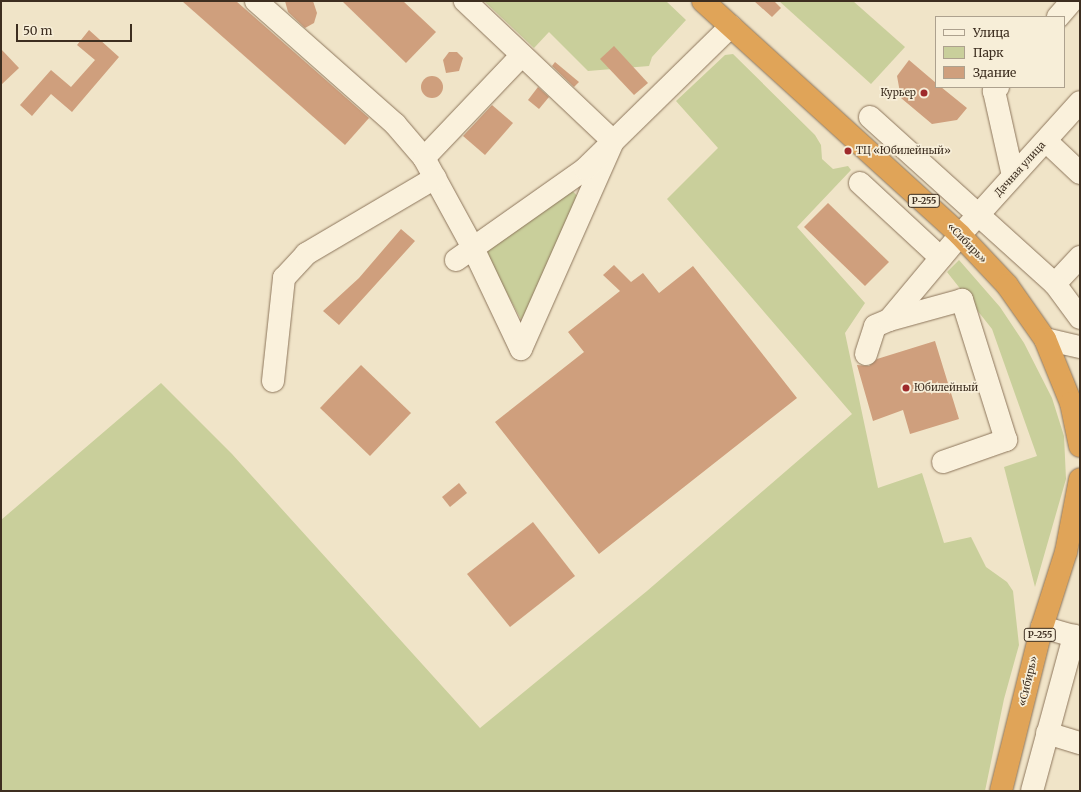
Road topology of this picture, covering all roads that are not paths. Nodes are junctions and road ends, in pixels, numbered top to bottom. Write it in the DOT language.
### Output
graph roads {
  1 [pos="256,1"];
  2 [pos="465,1"];
  3 [pos="703,1"];
  4 [pos="1072,1"];
  5 [pos="1059,16"];
  6 [pos="731,26"];
  7 [pos="522,55"];
  8 [pos="997,88"];
  9 [pos="1080,102"];
  10 [pos="870,117"];
  11 [pos="1046,140"];
  12 [pos="613,141"];
  13 [pos="424,158"];
  14 [pos="1080,173"];
  15 [pos="1013,176"];
  16 [pos="435,178"];
  17 [pos="860,183"];
  18 [pos="979,215"];
  19 [pos="960,235"];
  20 [pos="464,254"];
  21 [pos="1080,257"];
  22 [pos="941,258"];
  23 [pos="1055,284"];
  24 [pos="1080,318"];
  25 [pos="889,320"];
  26 [pos="1046,339"];
  27 [pos="1080,347"];
  28 [pos="866,354"];
  29 [pos="273,381"];
  30 [pos="1080,446"];
  31 [pos="943,462"];
  32 [pos="1080,479"];
  33 [pos="1042,627"];
  34 [pos="1077,637"];
  35 [pos="1046,733"];
  36 [pos="1080,743"];
  37 [pos="1001,791"];
  38 [pos="1032,791"];
  1 -- 13 [label="street"];
  2 -- 7 [label="street"];
  3 -- 6 [label="highway, «Сибирь» / Р-255"];
  4 -- 5 [label="street"];
  6 -- 12 [label="street"];
  6 -- 19 [label="highway, «Сибирь» / Р-255"];
  7 -- 12 [label="street"];
  7 -- 13 [label="street"];
  8 -- 15 [label="street"];
  9 -- 11 [label="street, Дачная улица"];
  10 -- 18 [label="street"];
  11 -- 14 [label="street"];
  11 -- 15 [label="street, Дачная улица"];
  12 -- 20 [label="street"];
  12 -- 20 [label="street"];
  13 -- 16 [label="street"];
  15 -- 18 [label="street, Дачная улица"];
  16 -- 20 [label="street"];
  16 -- 29 [label="street"];
  17 -- 22 [label="street"];
  18 -- 19 [label="street, Дачная улица"];
  18 -- 23 [label="street"];
  19 -- 22 [label="street, Дачная улица"];
  19 -- 26 [label="highway, «Сибирь» / Р-255"];
  21 -- 23 [label="street"];
  22 -- 25 [label="street, Дачная улица"];
  23 -- 24 [label="street"];
  25 -- 28 [label="street"];
  25 -- 31 [label="street"];
  26 -- 27 [label="street"];
  26 -- 30 [label="highway, «Сибирь» / Р-255"];
  32 -- 33 [label="highway, «Сибирь» / Р-255"];
  33 -- 34 [label="street"];
  33 -- 37 [label="highway, «Сибирь» / Р-255"];
  34 -- 35 [label="street"];
  35 -- 36 [label="street"];
  35 -- 38 [label="street"];
}
